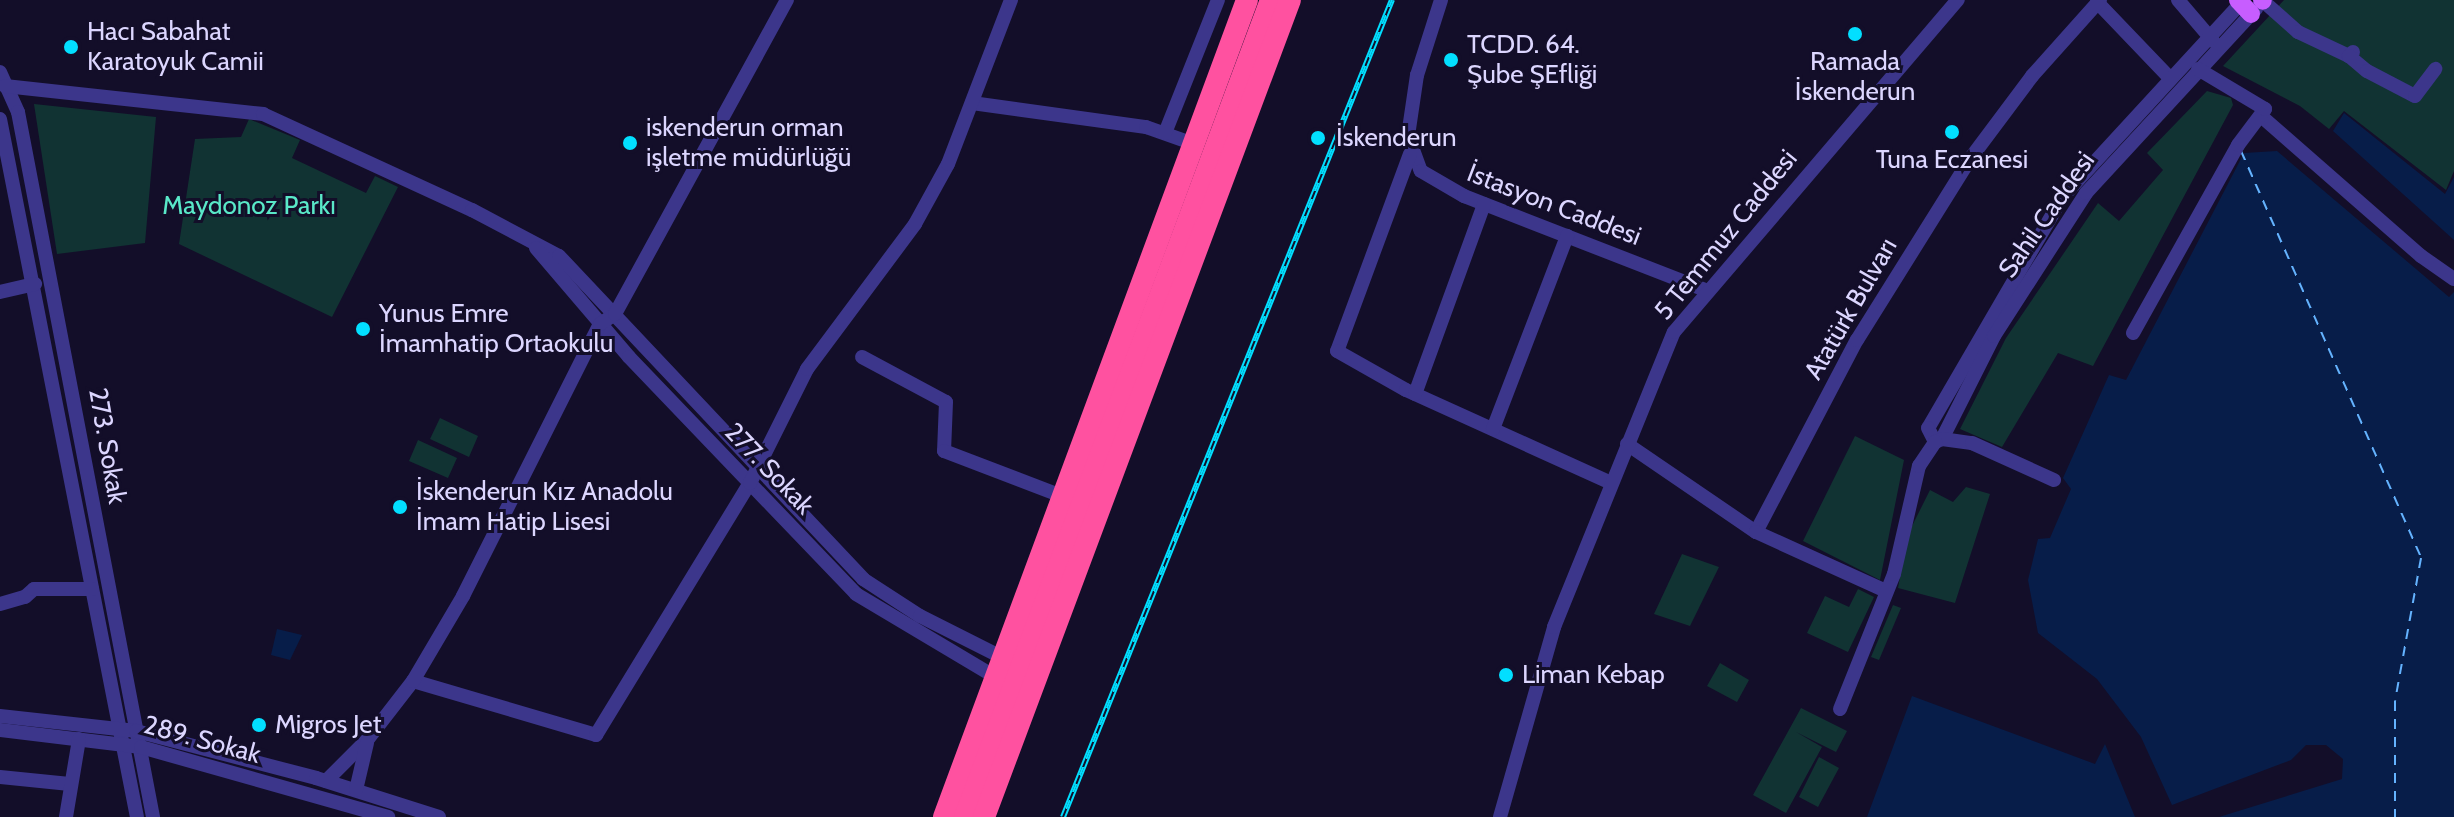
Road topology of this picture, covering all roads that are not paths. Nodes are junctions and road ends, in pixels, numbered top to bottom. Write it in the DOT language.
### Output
graph roads {
  1 [pos="787,0"];
  2 [pos="1011,0"];
  3 [pos="1218,0"];
  4 [pos="1247,0"];
  5 [pos="1271,0"];
  6 [pos="1290,0"];
  7 [pos="1441,0"];
  8 [pos="1958,0"];
  9 [pos="2178,0"];
  10 [pos="2099,1"];
  11 [pos="2253,3"];
  12 [pos="2214,42"];
  13 [pos="2198,69"];
  14 [pos="2435,69"];
  15 [pos="2170,78"];
  16 [pos="2,79"];
  17 [pos="972,103"];
  18 [pos="2261,116"];
  19 [pos="0,117"];
  20 [pos="1165,133"];
  21 [pos="1194,144"];
  22 [pos="4,153"];
  23 [pos="1410,154"];
  24 [pos="1484,204"];
  25 [pos="1567,236"];
  26 [pos="528,239"];
  27 [pos="2454,279"];
  28 [pos="35,284"];
  29 [pos="1705,290"];
  30 [pos="0,292"];
  31 [pos="615,314"];
  32 [pos="600,324"];
  33 [pos="2133,333"];
  34 [pos="862,357"];
  35 [pos="1415,394"];
  36 [pos="1493,429"];
  37 [pos="1938,440"];
  38 [pos="1627,444"];
  39 [pos="756,464"];
  40 [pos="2054,480"];
  41 [pos="750,483"];
  42 [pos="1611,483"];
  43 [pos="1062,496"];
  44 [pos="1756,532"];
  45 [pos="92,589"];
  46 [pos="1886,591"];
  47 [pos="0,604"];
  48 [pos="1010,673"];
  49 [pos="413,681"];
  50 [pos="1840,709"];
  51 [pos="0,716"];
  52 [pos="118,729"];
  53 [pos="0,730"];
  54 [pos="136,731"];
  55 [pos="79,739"];
  56 [pos="368,739"];
  57 [pos="123,745"];
  58 [pos="141,747"];
  59 [pos="0,777"];
  60 [pos="326,781"];
  61 [pos="70,784"];
  62 [pos="356,790"];
  63 [pos="66,817"];
  64 [pos="137,817"];
  65 [pos="153,817"];
  66 [pos="388,817"];
  67 [pos="439,817"];
  68 [pos="944,817"];
  69 [pos="965,817"];
  70 [pos="984,817"];
  71 [pos="1500,817"];
  1 -- 31 [label="street"];
  2 -- 17 [label="street"];
  3 -- 20 [label="street"];
  4 -- 21 [label="highway"];
  5 -- 48 [label="highway"];
  6 -- 70 [label="highway"];
  7 -- 23 [label="street"];
  8 -- 29 [label="street, 5 Temmuz Caddesi"];
  9 -- 12 [label="street"];
  10 -- 15 [label="street"];
  10 -- 44 [label="street, Atatürk Bulvarı"];
  11 -- 12 [label="street, Sahil Caddesi"];
  11 -- 14 [label="street"];
  12 -- 13 [label="street, Sahil Caddesi"];
  12 -- 15 [label="street, Sahil Caddesi"];
  13 -- 18 [label="street"];
  13 -- 37 [label="street, Sahil Caddesi"];
  15 -- 37 [label="street, Sahil Caddesi"];
  16 -- 19 [label="street, 273. Sokak"];
  16 -- 26 [label="street, 277. Sokak"];
  16 -- 54 [label="street, 273. Sokak"];
  17 -- 20 [label="street"];
  17 -- 39 [label="street"];
  18 -- 27 [label="street"];
  18 -- 33 [label="street"];
  19 -- 22 [label="street, 273. Sokak"];
  20 -- 21 [label="street"];
  21 -- 43 [label="highway"];
  22 -- 28 [label="street, 273. Sokak"];
  23 -- 24 [label="street, İstasyon Caddesi"];
  23 -- 35 [label="street"];
  24 -- 25 [label="street, İstasyon Caddesi"];
  24 -- 35 [label="street"];
  25 -- 29 [label="street, İstasyon Caddesi"];
  25 -- 36 [label="street"];
  26 -- 31 [label="street, 277. Sokak"];
  26 -- 32 [label="street, 277. Sokak"];
  28 -- 30 [label="street"];
  28 -- 45 [label="street, 273. Sokak"];
  29 -- 38 [label="street, 5 Temmuz Caddesi"];
  31 -- 32 [label="street"];
  31 -- 39 [label="street, 277. Sokak"];
  32 -- 41 [label="street, 277. Sokak"];
  32 -- 49 [label="street"];
  34 -- 43 [label="street"];
  35 -- 36 [label="street"];
  36 -- 42 [label="street"];
  37 -- 40 [label="street"];
  37 -- 46 [label="street, Sahil Caddesi"];
  38 -- 42 [label="street, 5 Temmuz Caddesi"];
  38 -- 44 [label="street"];
  39 -- 41 [label="street"];
  39 -- 48 [label="street, 277. Sokak"];
  41 -- 48 [label="street, 277. Sokak"];
  41 -- 49 [label="street"];
  42 -- 71 [label="street, 5 Temmuz Caddesi"];
  43 -- 48 [label="highway"];
  44 -- 46 [label="street"];
  45 -- 47 [label="street"];
  45 -- 52 [label="street, 273. Sokak"];
  46 -- 50 [label="street, Sahil Caddesi"];
  48 -- 68 [label="highway"];
  48 -- 69 [label="highway"];
  49 -- 56 [label="street"];
  51 -- 52 [label="street"];
  52 -- 54 [label="street"];
  52 -- 57 [label="street, 273. Sokak"];
  53 -- 55 [label="street, 289. Sokak"];
  54 -- 58 [label="street, 273. Sokak"];
  54 -- 60 [label="street"];
  55 -- 57 [label="street, 289. Sokak"];
  55 -- 61 [label="street"];
  56 -- 60 [label="street"];
  56 -- 62 [label="street"];
  57 -- 58 [label="street, 289. Sokak"];
  57 -- 64 [label="street, 273. Sokak"];
  58 -- 65 [label="street, 273. Sokak"];
  58 -- 66 [label="street, 289. Sokak"];
  59 -- 61 [label="street"];
  60 -- 62 [label="street"];
  61 -- 63 [label="street"];
  62 -- 67 [label="street"];
}
